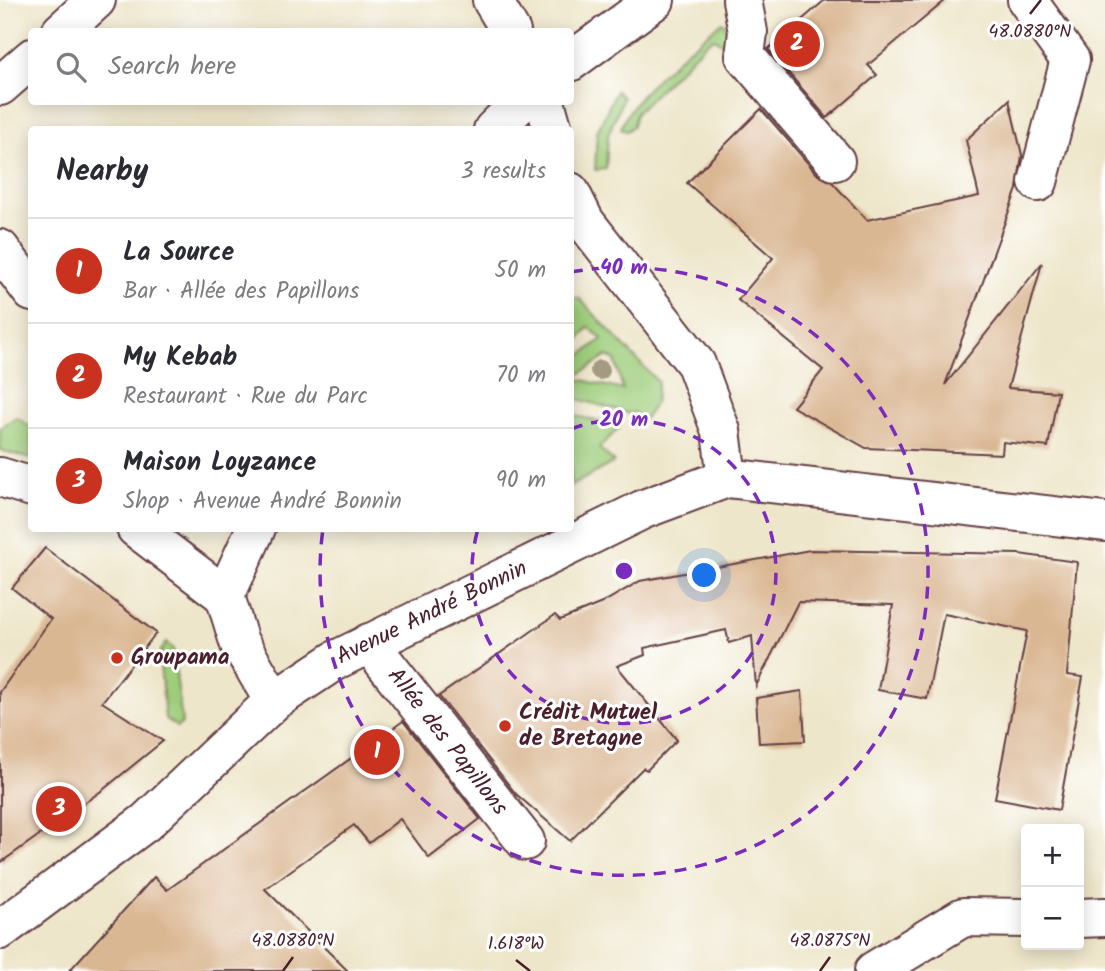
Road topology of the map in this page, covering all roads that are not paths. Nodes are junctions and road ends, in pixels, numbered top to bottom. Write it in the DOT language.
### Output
graph roads {
  1 [pos="96,0"];
  2 [pos="492,0"];
  3 [pos="655,0"];
  4 [pos="742,0"];
  5 [pos="1027,0"];
  6 [pos="65,28"];
  7 [pos="509,28"];
  8 [pos="574,59"];
  9 [pos="28,62"];
  10 [pos="0,86"];
  11 [pos="518,105"];
  12 [pos="546,105"];
  13 [pos="497,126"];
  14 [pos="551,126"];
  15 [pos="835,161"];
  16 [pos="1038,182"];
  17 [pos="574,200"];
  18 [pos="0,249"];
  19 [pos="28,287"];
  20 [pos="0,477"];
  21 [pos="727,478"];
  22 [pos="28,486"];
  23 [pos="1105,522"];
  24 [pos="141,532"];
  25 [pos="254,532"];
  26 [pos="225,596"];
  27 [pos="369,643"];
  28 [pos="274,701"];
  29 [pos="525,841"];
  30 [pos="1105,917"];
  31 [pos="1021,918"];
  32 [pos="1084,918"];
  33 [pos="0,929"];
  34 [pos="874,971"];
  1 -- 6 [label="main road"];
  2 -- 7 [label="main road"];
  3 -- 8 [label="main road"];
  4 -- 15 [label="main road"];
  5 -- 16 [label="main road"];
  9 -- 10 [label="main road"];
  11 -- 13 [label="main road"];
  12 -- 14 [label="main road"];
  17 -- 21 [label="main road"];
  18 -- 19 [label="main road"];
  20 -- 22 [label="main road"];
  21 -- 23 [label="main road, Avenue André Bonnin"];
  21 -- 27 [label="main road, Avenue André Bonnin"];
  24 -- 26 [label="main road"];
  25 -- 26 [label="main road"];
  26 -- 28 [label="main road"];
  27 -- 28 [label="main road, Avenue André Bonnin"];
  27 -- 29 [label="main road, Allée des Papillons"];
  28 -- 33 [label="main road, Avenue André Bonnin"];
  30 -- 32 [label="main road"];
  31 -- 34 [label="main road"];
}
